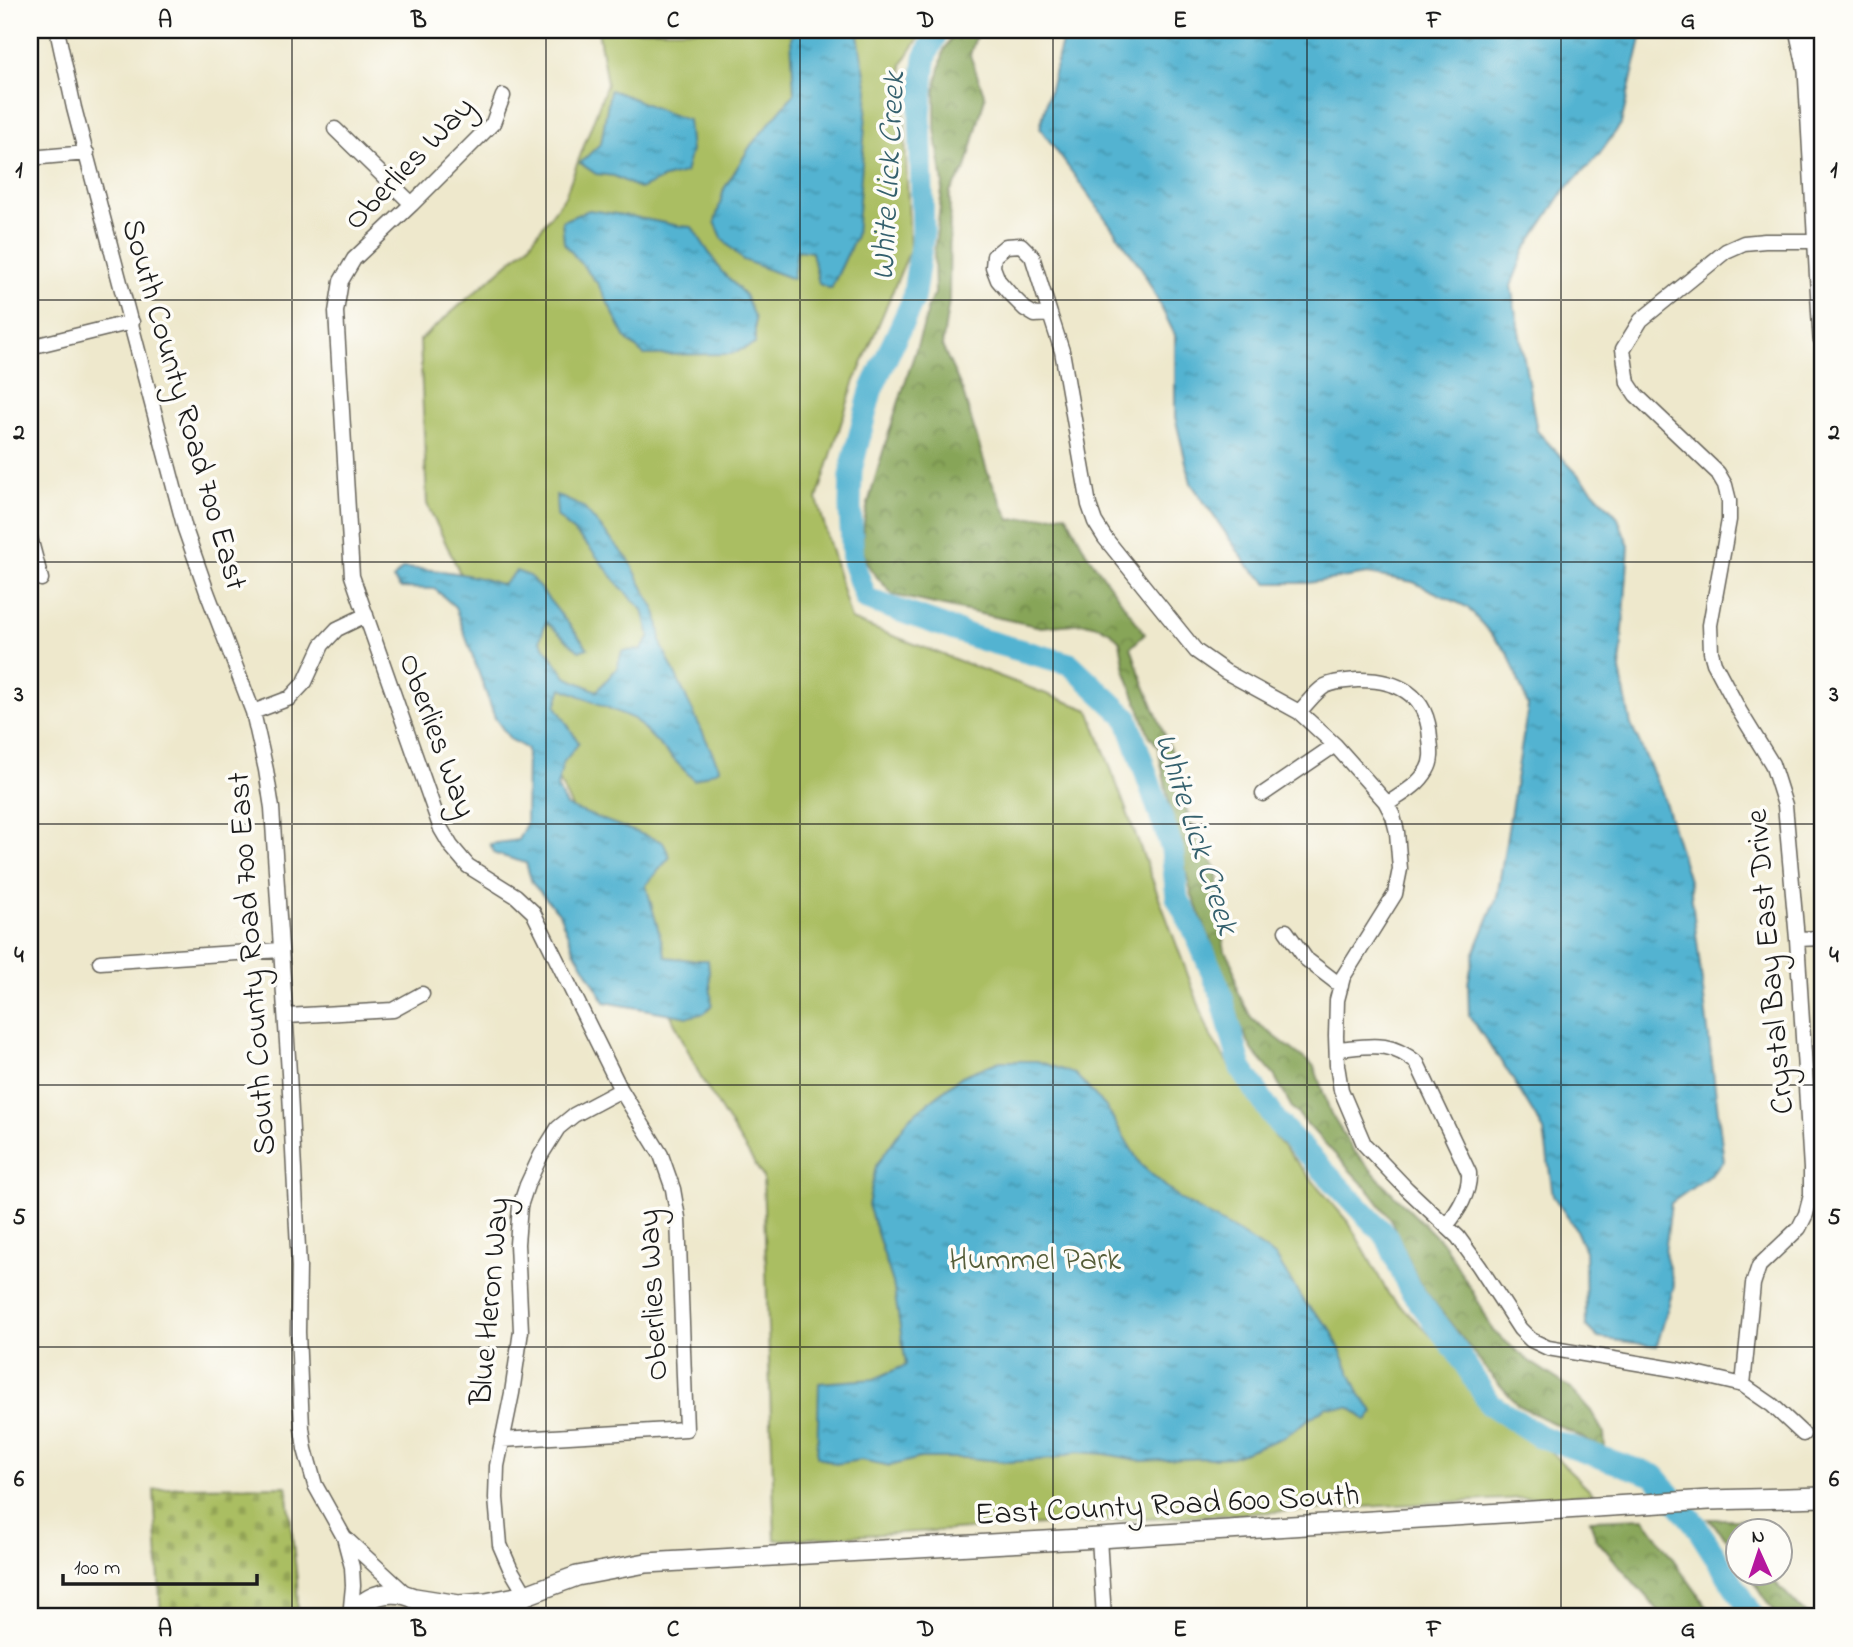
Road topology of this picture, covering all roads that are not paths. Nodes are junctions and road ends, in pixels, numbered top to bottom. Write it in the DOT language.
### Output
graph roads {
  1 [pos="57,30"];
  2 [pos="1799,30"];
  3 [pos="1815,30"];
  4 [pos="1816,70"];
  5 [pos="503,96"];
  6 [pos="335,129"];
  7 [pos="87,153"];
  8 [pos="30,158"];
  9 [pos="412,204"];
  10 [pos="1820,239"];
  11 [pos="1051,314"];
  12 [pos="132,322"];
  13 [pos="1823,338"];
  14 [pos="30,347"];
  15 [pos="30,538"];
  16 [pos="41,579"];
  17 [pos="366,615"];
  18 [pos="253,712"];
  19 [pos="1299,712"];
  20 [pos="1335,745"];
  21 [pos="1263,794"];
  22 [pos="1387,804"];
  23 [pos="1286,931"];
  24 [pos="1823,937"];
  25 [pos="1797,939"];
  26 [pos="281,950"];
  27 [pos="100,962"];
  28 [pos="1341,986"];
  29 [pos="422,994"];
  30 [pos="287,1016"];
  31 [pos="1336,1049"];
  32 [pos="621,1090"];
  33 [pos="1446,1226"];
  34 [pos="1743,1385"];
  35 [pos="1803,1434"];
  36 [pos="502,1440"];
  37 [pos="1821,1496"];
  38 [pos="344,1537"];
  39 [pos="1099,1538"];
  40 [pos="526,1595"];
  41 [pos="411,1596"];
  42 [pos="350,1617"];
  43 [pos="435,1617"];
  44 [pos="498,1617"];
  45 [pos="1104,1617"];
  1 -- 7 [label="street, South County Road 700 East"];
  2 -- 4 [label="street"];
  3 -- 4 [label="street"];
  4 -- 10 [label="street"];
  5 -- 9 [label="street, Oberlies Way"];
  6 -- 9 [label="street"];
  7 -- 8 [label="street"];
  7 -- 12 [label="street, South County Road 700 East"];
  9 -- 17 [label="street, Oberlies Way"];
  10 -- 13 [label="street"];
  10 -- 25 [label="street, Crystal Bay East Drive"];
  11 -- 11 [label="street"];
  11 -- 19 [label="street"];
  12 -- 14 [label="street"];
  12 -- 18 [label="street, South County Road 700 East"];
  15 -- 16 [label="street"];
  17 -- 18 [label="street"];
  17 -- 32 [label="street, Oberlies Way"];
  18 -- 26 [label="street, South County Road 700 East"];
  19 -- 20 [label="street"];
  19 -- 22 [label="street"];
  20 -- 21 [label="street"];
  20 -- 22 [label="street"];
  22 -- 28 [label="street"];
  23 -- 28 [label="street"];
  24 -- 25 [label="street"];
  25 -- 34 [label="street, Crystal Bay East Drive"];
  26 -- 27 [label="street"];
  26 -- 30 [label="street, South County Road 700 East"];
  28 -- 31 [label="street"];
  29 -- 30 [label="street"];
  30 -- 38 [label="street, South County Road 700 East"];
  31 -- 33 [label="street"];
  31 -- 33 [label="street"];
  32 -- 36 [label="street, Blue Heron Way"];
  32 -- 36 [label="street, Oberlies Way"];
  33 -- 34 [label="street"];
  34 -- 35 [label="street"];
  36 -- 40 [label="street, Blue Heron Way"];
  37 -- 39 [label="street, East County Road 600 South"];
  38 -- 41 [label="street, South County Road 700 East"];
  38 -- 42 [label="street, South County Road 700 East"];
  39 -- 40 [label="street, East County Road 600 South"];
  39 -- 45 [label="street"];
  40 -- 41 [label="street, East County Road 600 South"];
  40 -- 44 [label="street, East County Road 600 South"];
  41 -- 42 [label="street, East County Road 600 South"];
  41 -- 43 [label="street"];
}
